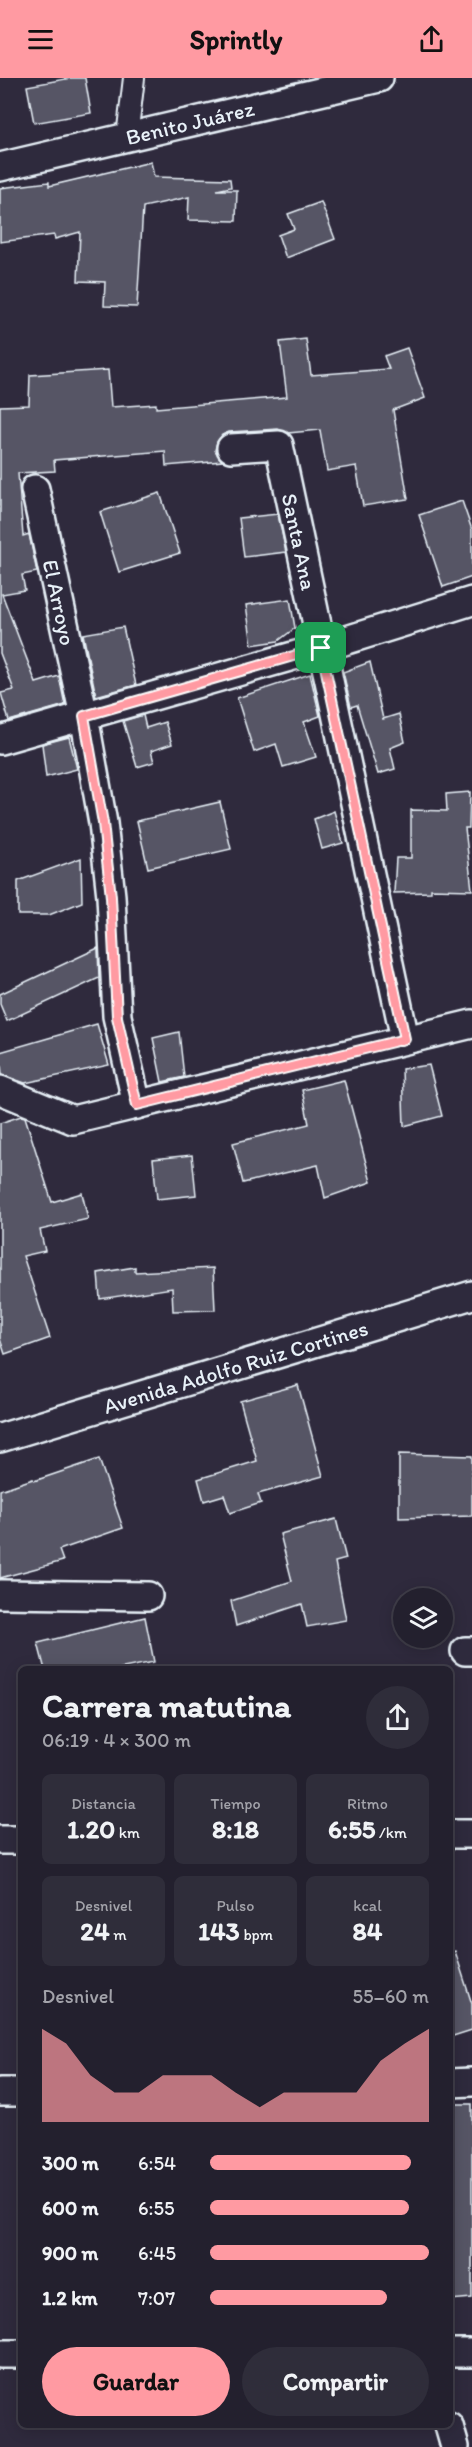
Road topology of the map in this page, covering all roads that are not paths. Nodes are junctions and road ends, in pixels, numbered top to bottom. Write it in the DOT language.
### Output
graph roads {
  1 [pos="134,78"];
  2 [pos="379,78"];
  3 [pos="127,137"];
  4 [pos="0,167"];
  5 [pos="231,448"];
  6 [pos="35,489"];
  7 [pos="472,601"];
  8 [pos="321,648"];
  9 [pos="84,716"];
  10 [pos="0,740"];
  11 [pos="472,1024"];
  12 [pos="405,1039"];
  13 [pos="0,1090"];
  14 [pos="137,1105"];
  15 [pos="472,1295"];
  16 [pos="0,1438"];
  17 [pos="0,1594"];
  18 [pos="148,1596"];
  19 [pos="453,1834"];
  20 [pos="472,1834"];
  21 [pos="0,1840"];
  22 [pos="18,1840"];
  23 [pos="472,2082"];
  24 [pos="453,2083"];
  25 [pos="0,2092"];
  26 [pos="18,2092"];
  27 [pos="472,2353"];
  28 [pos="0,2354"];
  29 [pos="18,2354"];
  30 [pos="453,2354"];
  31 [pos="451,2428"];
  32 [pos="456,2447"];
  1 -- 3 [label="street"];
  2 -- 3 [label="street, Benito Juárez"];
  3 -- 4 [label="street, Benito Juárez"];
  5 -- 8 [label="street, Santa Ana"];
  6 -- 9 [label="street, El Arroyo"];
  7 -- 8 [label="street"];
  8 -- 9 [label="street"];
  8 -- 12 [label="street, Santa Ana"];
  9 -- 10 [label="street"];
  9 -- 14 [label="street, El Arroyo"];
  11 -- 12 [label="street"];
  12 -- 14 [label="street"];
  13 -- 14 [label="street"];
  15 -- 16 [label="street, Avenida Adolfo Ruiz Cortines"];
  17 -- 18 [label="street"];
  19 -- 20 [label="street"];
  21 -- 22 [label="street"];
  23 -- 24 [label="street"];
  25 -- 26 [label="street"];
  27 -- 30 [label="street"];
  28 -- 29 [label="street"];
  31 -- 32 [label="street"];
}
